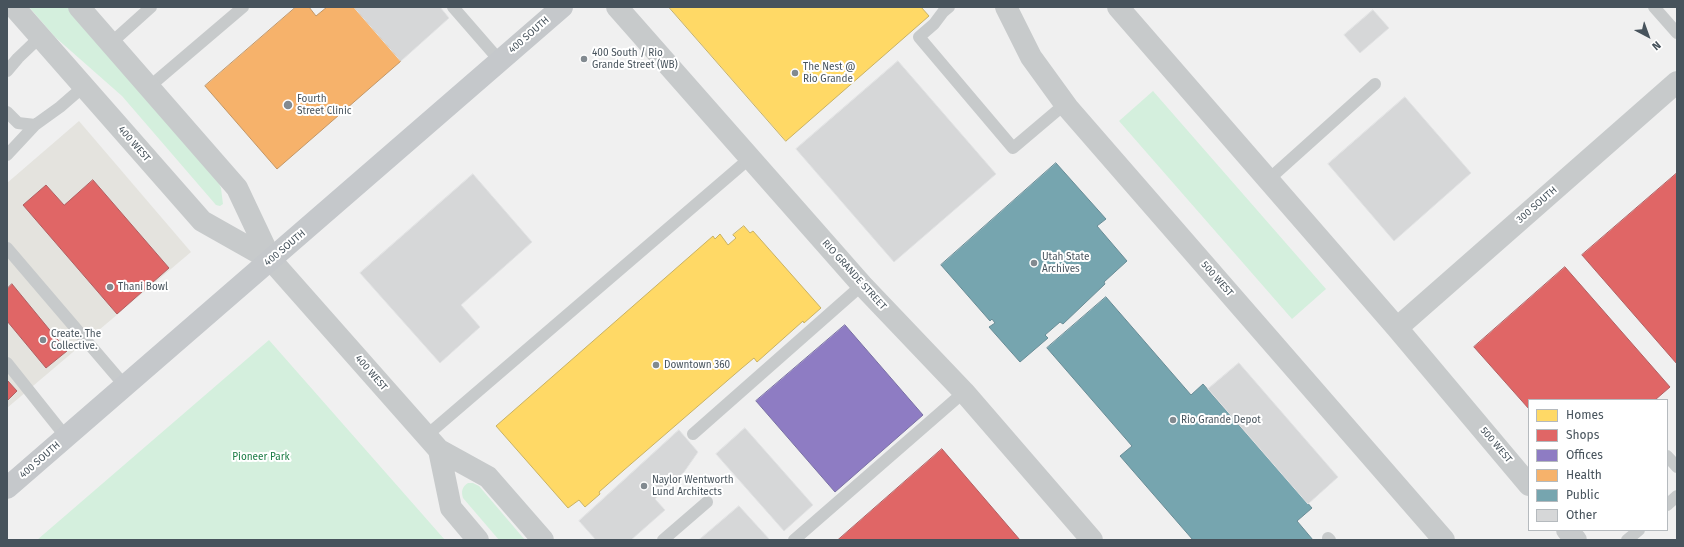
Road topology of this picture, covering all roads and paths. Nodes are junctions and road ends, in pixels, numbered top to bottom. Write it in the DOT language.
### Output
graph roads {
  1 [pos="14,7"];
  2 [pos="79,7"];
  3 [pos="151,7"];
  4 [pos="243,7"];
  5 [pos="453,7"];
  6 [pos="562,7"];
  7 [pos="617,7"];
  8 [pos="949,7"];
  9 [pos="1006,7"];
  10 [pos="1654,7"];
  11 [pos="1124,9"];
  12 [pos="1677,33"];
  13 [pos="40,37"];
  14 [pos="111,43"];
  15 [pos="500,61"];
  16 [pos="7,71"];
  17 [pos="1677,82"];
  18 [pos="1375,84"];
  19 [pos="84,87"];
  20 [pos="149,87"];
  21 [pos="1065,104"];
  22 [pos="7,112"];
  23 [pos="35,125"];
  24 [pos="7,155"];
  25 [pos="750,158"];
  26 [pos="1268,180"];
  27 [pos="7,248"];
  28 [pos="271,260"];
  29 [pos="862,285"];
  30 [pos="1397,328"];
  31 [pos="7,362"];
  32 [pos="125,386"];
  33 [pos="964,392"];
  34 [pos="693,434"];
  35 [pos="66,437"];
  36 [pos="433,443"];
  37 [pos="1668,457"];
  38 [pos="1677,467"];
  39 [pos="1528,483"];
  40 [pos="7,488"];
  41 [pos="1677,496"];
  42 [pos="707,502"];
  43 [pos="1668,504"];
  44 [pos="1568,531"];
  45 [pos="1638,531"];
  46 [pos="478,540"];
  47 [pos="543,540"];
  48 [pos="663,540"];
  49 [pos="794,540"];
  50 [pos="1092,540"];
  51 [pos="1444,540"];
  52 [pos="1576,540"];
  53 [pos="1627,540"];
  1 -- 13 [label="street, 400 WEST"];
  2 -- 14 [label="street, 400 WEST"];
  3 -- 14 [label="lane"];
  4 -- 20 [label="lane"];
  5 -- 15 [label="lane"];
  6 -- 15 [label="main road, 400 SOUTH"];
  7 -- 25 [label="street, RIO GRANDE STREET"];
  8 -- 21 [label="lane"];
  9 -- 21 [label="street, 500 WEST"];
  10 -- 12 [label="lane"];
  11 -- 26 [label="street, 500 WEST"];
  13 -- 16 [label="lane"];
  13 -- 19 [label="street, 400 WEST"];
  14 -- 20 [label="street, 400 WEST"];
  15 -- 28 [label="main road, 400 SOUTH"];
  17 -- 30 [label="street, 300 SOUTH"];
  18 -- 26 [label="lane"];
  19 -- 23 [label="lane"];
  19 -- 28 [label="street, 400 WEST"];
  20 -- 28 [label="street, 400 WEST"];
  21 -- 51 [label="street, 500 WEST"];
  22 -- 23 [label="lane"];
  23 -- 24 [label="lane"];
  25 -- 29 [label="street, RIO GRANDE STREET"];
  25 -- 36 [label="lane"];
  26 -- 30 [label="street, 500 WEST"];
  27 -- 32 [label="lane"];
  28 -- 32 [label="main road, 400 SOUTH"];
  28 -- 36 [label="street, 400 WEST"];
  29 -- 33 [label="street, RIO GRANDE STREET"];
  29 -- 34 [label="lane"];
  30 -- 39 [label="street, 500 WEST"];
  31 -- 35 [label="lane"];
  32 -- 35 [label="main road, 400 SOUTH"];
  33 -- 49 [label="lane"];
  33 -- 50 [label="street, RIO GRANDE STREET"];
  35 -- 40 [label="main road, 400 SOUTH"];
  36 -- 46 [label="street, 400 WEST"];
  36 -- 47 [label="street, 400 WEST"];
  37 -- 38 [label="lane"];
  41 -- 43 [label="lane"];
  42 -- 48 [label="lane"];
  44 -- 52 [label="street"];
  45 -- 53 [label="lane"];
}
